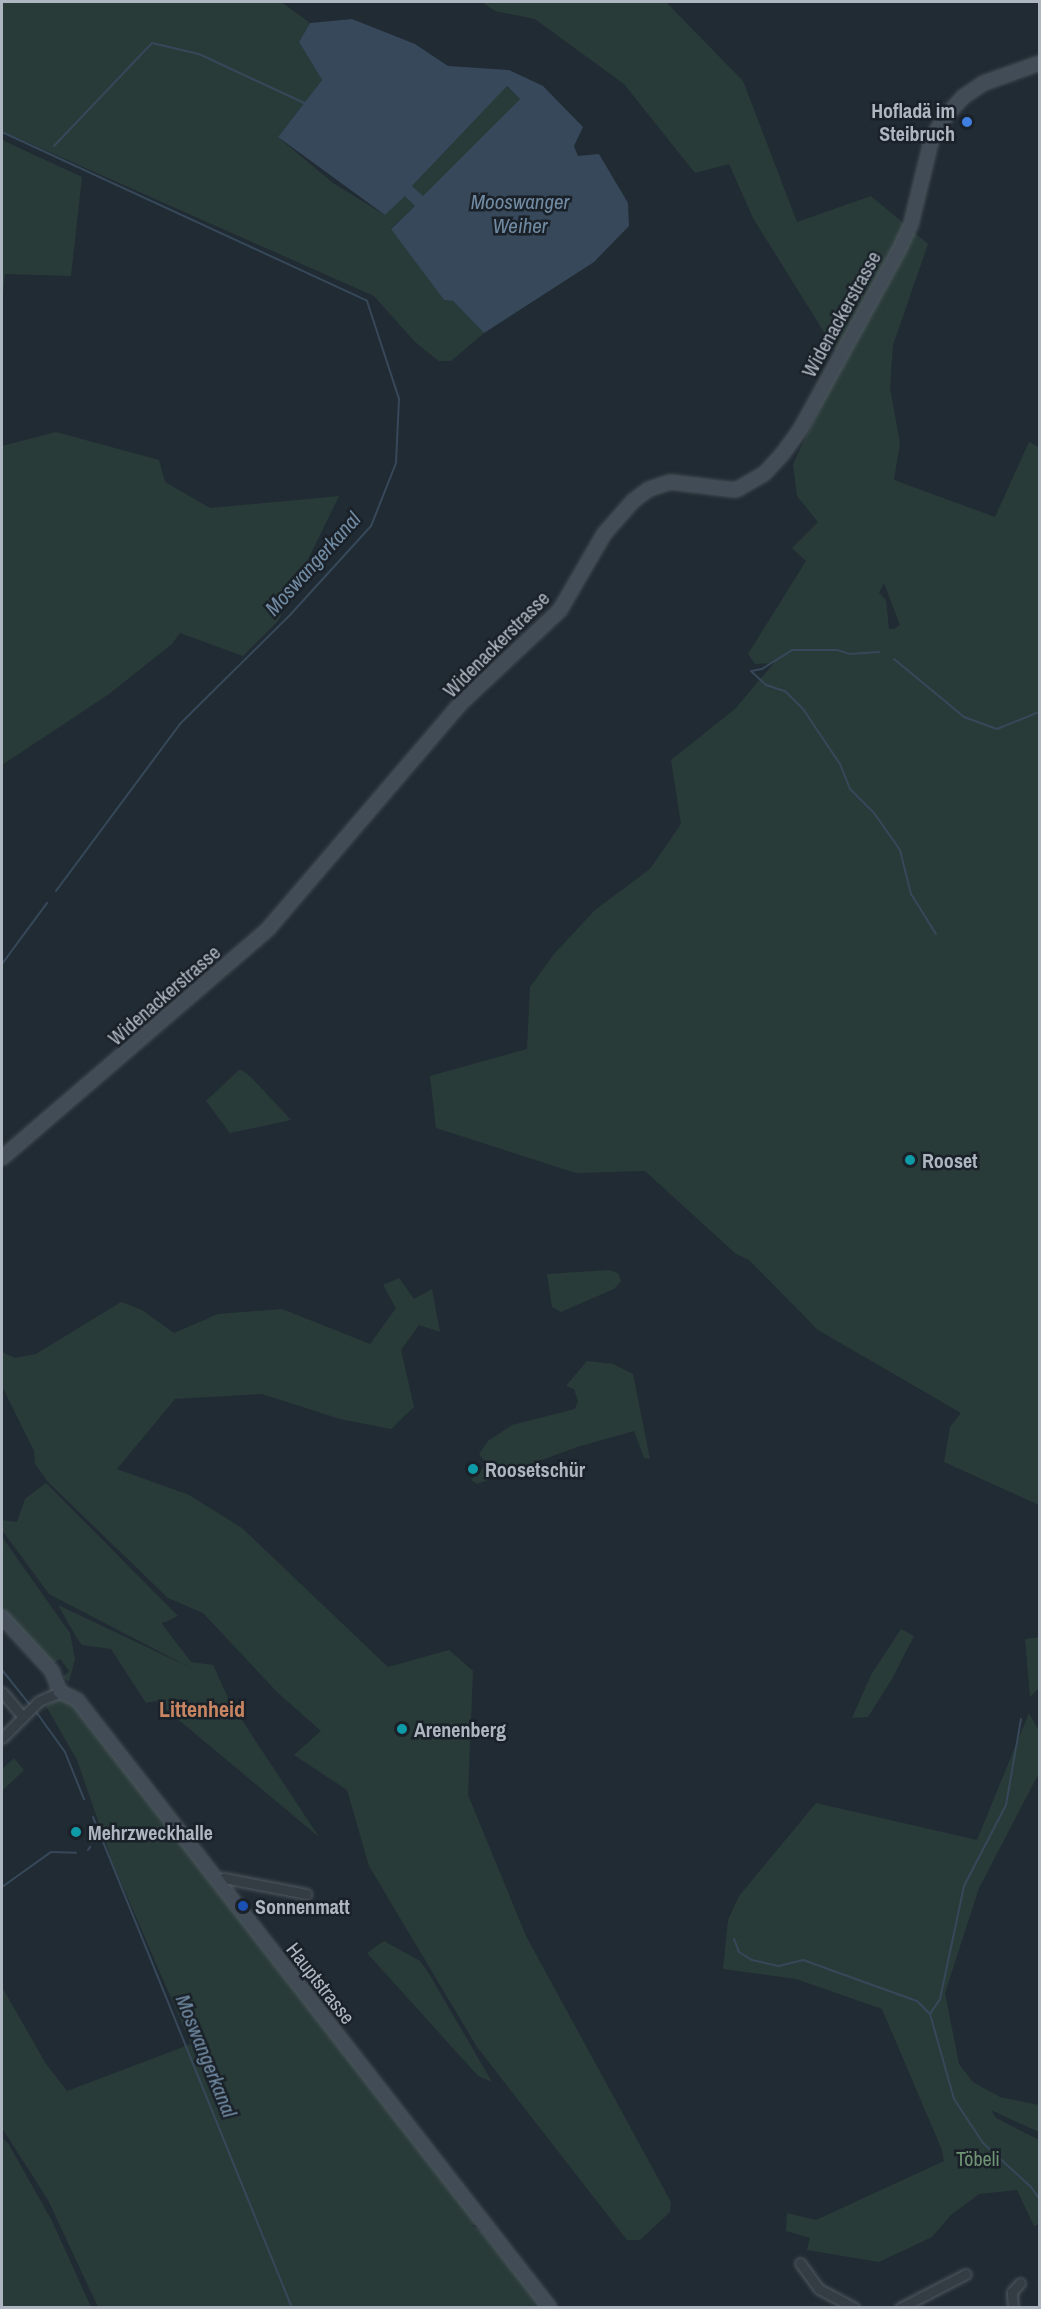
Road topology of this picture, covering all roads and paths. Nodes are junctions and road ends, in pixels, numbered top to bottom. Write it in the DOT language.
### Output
graph roads {
  1 [pos="1040,63"];
  2 [pos="2,1158"];
  3 [pos="2,1617"];
  4 [pos="2,1692"];
  5 [pos="60,1692"];
  6 [pos="24,1714"];
  7 [pos="2,1738"];
  8 [pos="218,1881"];
  9 [pos="306,1894"];
  10 [pos="800,2263"];
  11 [pos="966,2274"];
  12 [pos="1020,2283"];
  13 [pos="549,2307"];
  14 [pos="854,2307"];
  15 [pos="900,2307"];
  16 [pos="1013,2307"];
  1 -- 2 [label="street, Widenackerstrasse"];
  3 -- 5 [label="street"];
  4 -- 6 [label="street"];
  5 -- 6 [label="street"];
  5 -- 8 [label="street, Hauptstrasse"];
  6 -- 7 [label="street"];
  8 -- 9 [label="street"];
  8 -- 13 [label="street, Hauptstrasse"];
  10 -- 14 [label="street"];
  11 -- 15 [label="street"];
  12 -- 16 [label="street"];
}
